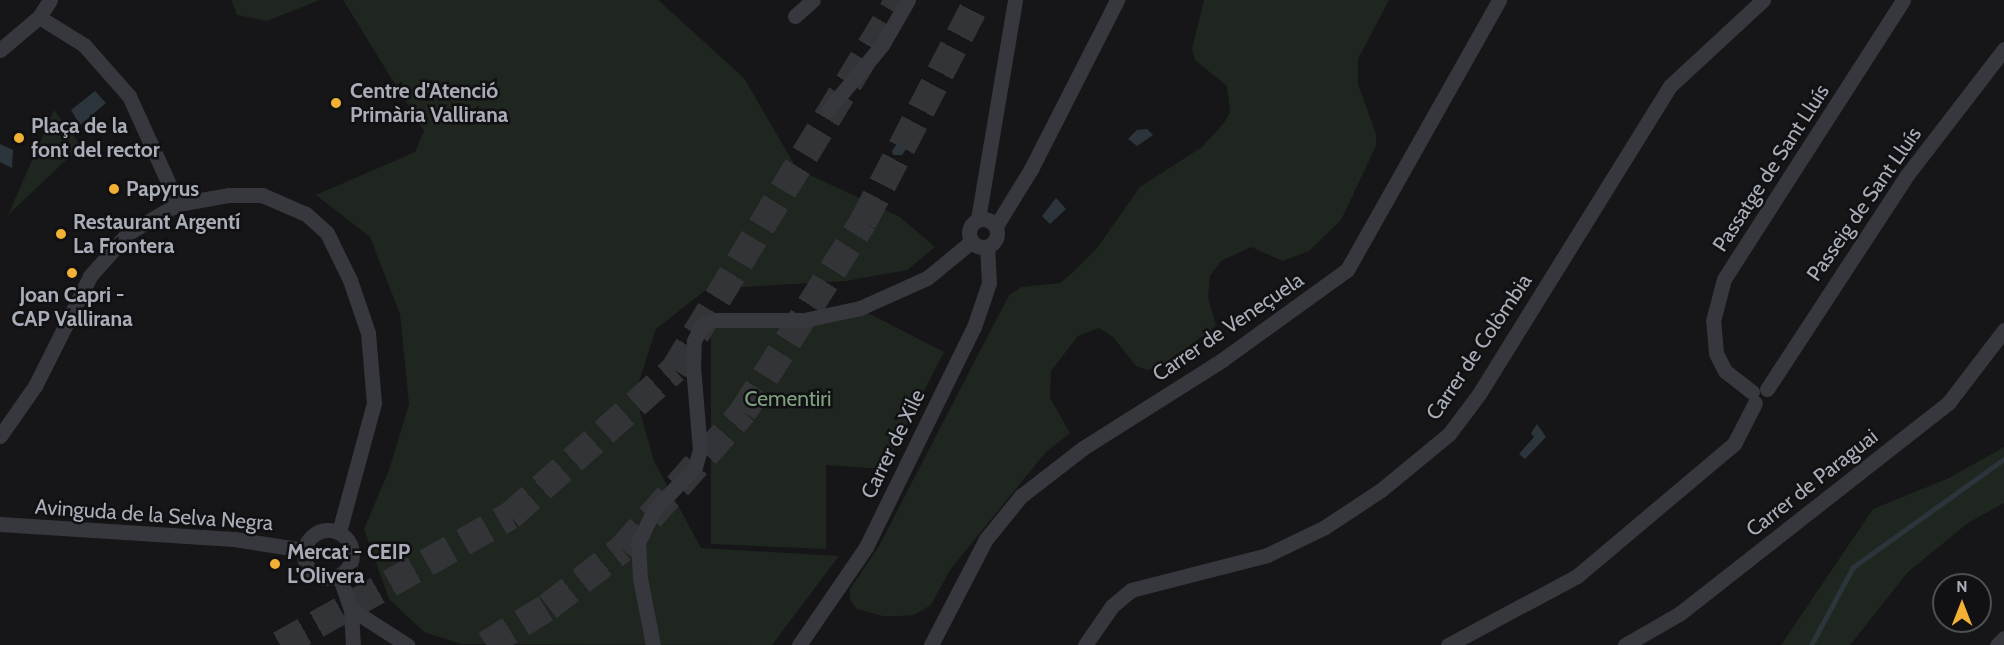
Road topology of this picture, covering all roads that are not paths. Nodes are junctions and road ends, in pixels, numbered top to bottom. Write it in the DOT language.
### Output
graph roads {
  1 [pos="50,0"];
  2 [pos="813,0"];
  3 [pos="908,0"];
  4 [pos="1015,0"];
  5 [pos="1117,0"];
  6 [pos="1499,0"];
  7 [pos="1763,0"];
  8 [pos="1903,0"];
  9 [pos="795,16"];
  10 [pos="39,17"];
  11 [pos="2004,48"];
  12 [pos="0,50"];
  13 [pos="828,110"];
  14 [pos="178,204"];
  15 [pos="978,219"];
  16 [pos="996,226"];
  17 [pos="972,241"];
  18 [pos="987,247"];
  19 [pos="2004,330"];
  20 [pos="1753,398"];
  21 [pos="0,436"];
  22 [pos="0,525"];
  23 [pos="339,532"];
  24 [pos="304,550"];
  25 [pos="339,575"];
  26 [pos="351,609"];
  27 [pos="2004,638"];
  28 [pos="353,645"];
  29 [pos="407,645"];
  30 [pos="653,645"];
  31 [pos="799,645"];
  32 [pos="931,645"];
  33 [pos="1085,645"];
  34 [pos="1448,645"];
  35 [pos="1624,645"];
  36 [pos="1997,645"];
  1 -- 10 [label="street"];
  2 -- 9 [label="street"];
  3 -- 13 [label="street"];
  4 -- 15 [label="street"];
  5 -- 16 [label="street"];
  6 -- 32 [label="street, Carrer de Veneçuela"];
  7 -- 33 [label="street, Carrer de Colòmbia"];
  8 -- 20 [label="street, Passatge de Sant Lluís"];
  10 -- 12 [label="street"];
  10 -- 14 [label="street"];
  11 -- 20 [label="street, Passeig de Sant Lluís"];
  14 -- 21 [label="street"];
  14 -- 23 [label="street"];
  15 -- 16 [label="street"];
  15 -- 17 [label="street"];
  16 -- 18 [label="street"];
  17 -- 18 [label="street"];
  17 -- 30 [label="street"];
  18 -- 31 [label="street, Carrer de Xile"];
  19 -- 35 [label="street, Carrer de Paraguai"];
  20 -- 34 [label="street"];
  22 -- 24 [label="street, Avinguda de la Selva Negra"];
  23 -- 24 [label="street"];
  23 -- 25 [label="street"];
  24 -- 25 [label="street"];
  25 -- 26 [label="street"];
  26 -- 28 [label="street"];
  26 -- 29 [label="street"];
  27 -- 36 [label="street"];
}
